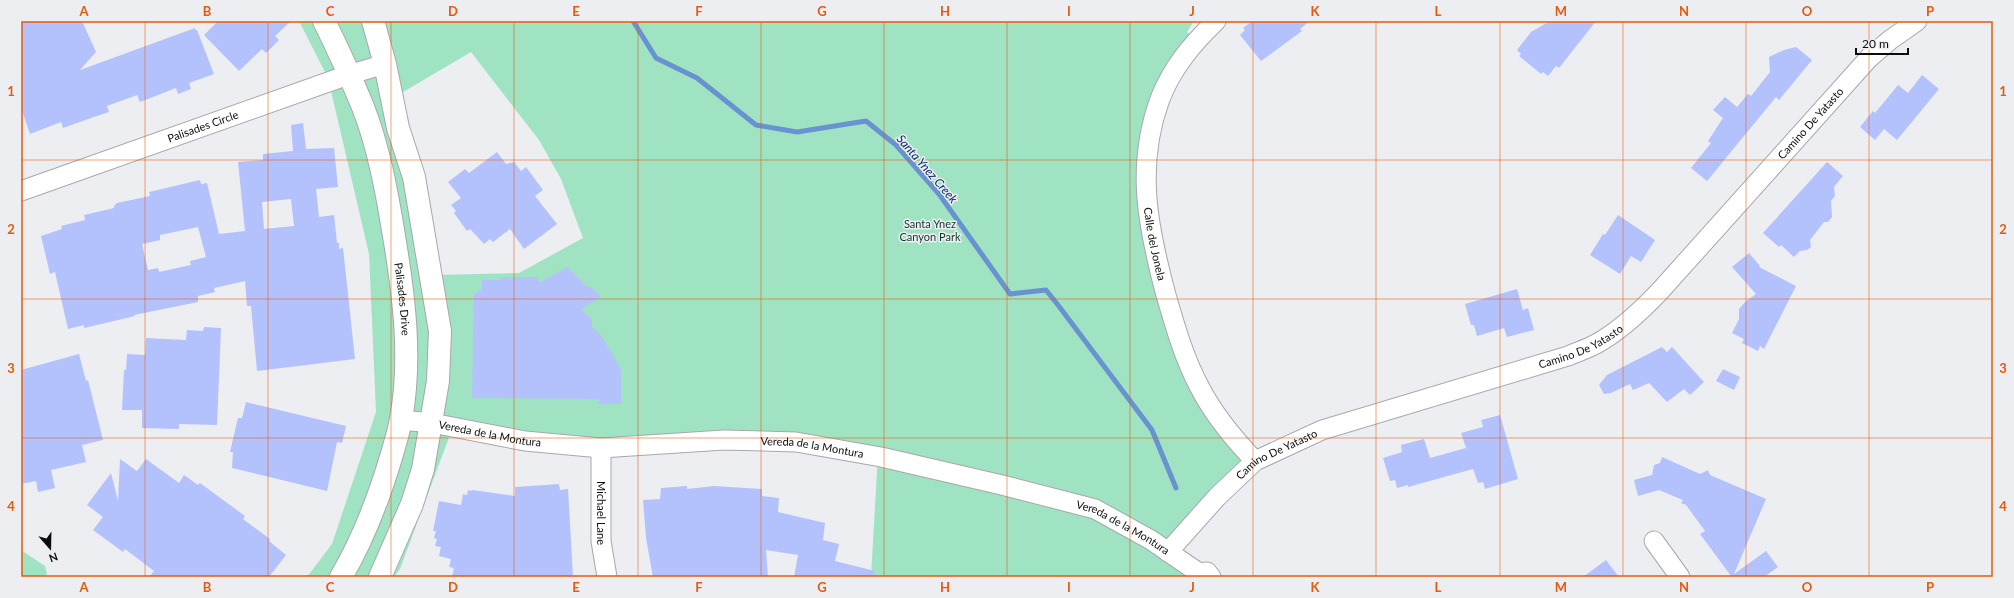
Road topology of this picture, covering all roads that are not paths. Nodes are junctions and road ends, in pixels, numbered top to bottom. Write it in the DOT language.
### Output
graph roads {
  1 [pos="324,21"];
  2 [pos="373,21"];
  3 [pos="1216,21"];
  4 [pos="1917,21"];
  5 [pos="385,64"];
  6 [pos="348,75"];
  7 [pos="21,191"];
  8 [pos="401,420"];
  9 [pos="432,423"];
  10 [pos="602,448"];
  11 [pos="1255,461"];
  12 [pos="1654,541"];
  13 [pos="1168,552"];
  14 [pos="1203,576"];
  15 [pos="341,577"];
  16 [pos="380,577"];
  17 [pos="607,577"];
  18 [pos="1680,577"];
  1 -- 6 [label="street, Palisades Drive"];
  2 -- 5 [label="street"];
  3 -- 11 [label="street, Calle del Jonela"];
  4 -- 11 [label="street, Camino De Yatasto"];
  5 -- 6 [label="street, Palisades Circle"];
  5 -- 9 [label="street"];
  6 -- 7 [label="street, Palisades Circle"];
  6 -- 8 [label="street, Palisades Drive"];
  8 -- 9 [label="street, Vereda de la Montura"];
  8 -- 15 [label="street, Palisades Drive"];
  9 -- 10 [label="street, Vereda de la Montura"];
  9 -- 16 [label="street"];
  10 -- 13 [label="street, Vereda de la Montura"];
  10 -- 17 [label="street, Michael Lane"];
  11 -- 13 [label="street, Camino De Yatasto"];
  12 -- 18 [label="street"];
  13 -- 14 [label="street, Vereda de la Montura"];
}
